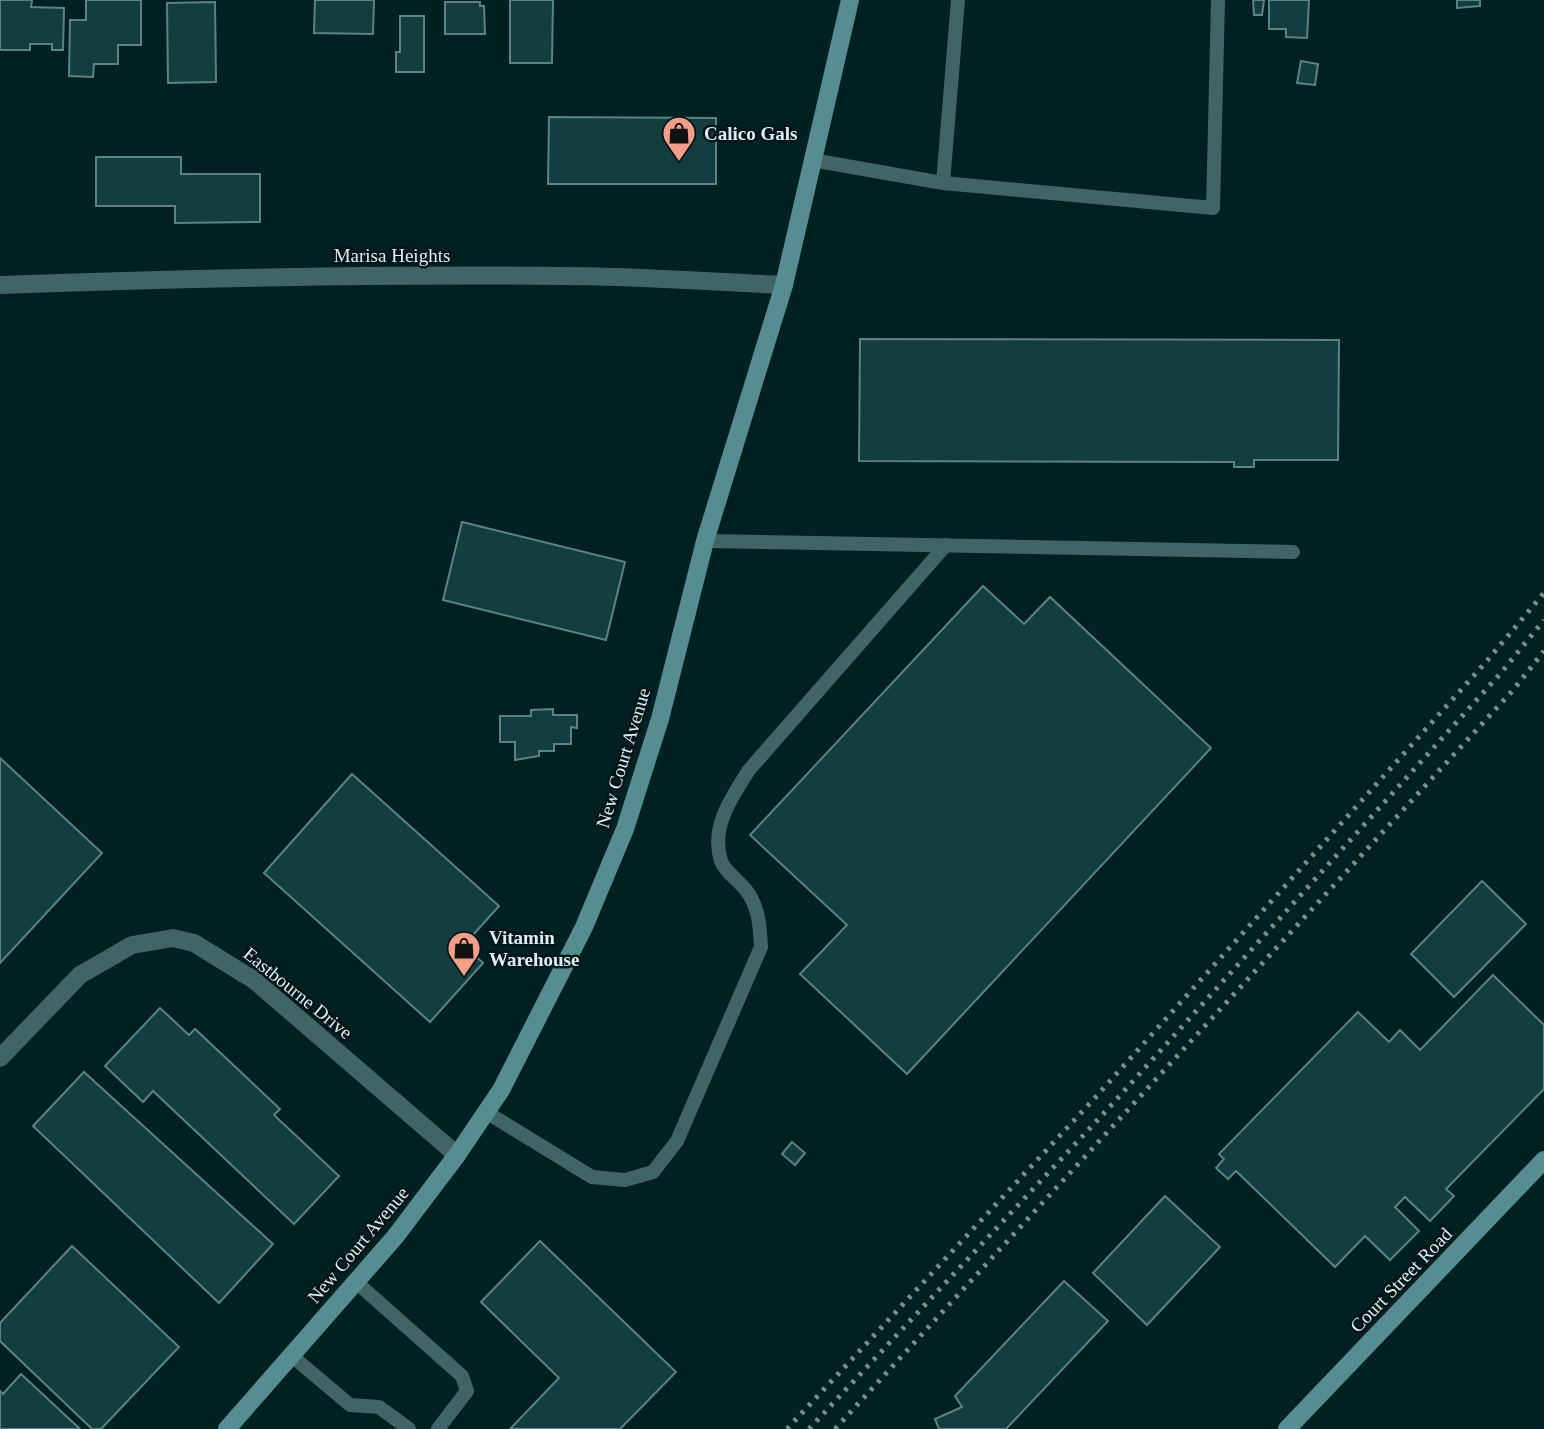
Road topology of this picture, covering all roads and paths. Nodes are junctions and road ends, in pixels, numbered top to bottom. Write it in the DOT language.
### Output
graph roads {
  1 [pos="850,0"];
  2 [pos="958,0"];
  3 [pos="1217,0"];
  4 [pos="812,160"];
  5 [pos="943,183"];
  6 [pos="0,285"];
  7 [pos="784,285"];
  8 [pos="705,541"];
  9 [pos="946,545"];
  10 [pos="1293,552"];
  11 [pos="0,1058"];
  12 [pos="486,1112"];
  13 [pos="457,1154"];
  14 [pos="1544,1160"];
  15 [pos="356,1282"];
  16 [pos="292,1356"];
  17 [pos="227,1429"];
  18 [pos="409,1429"];
  19 [pos="438,1429"];
  20 [pos="1287,1429"];
  1 -- 4 [label="main road, New Court Avenue"];
  2 -- 5 [label="lane"];
  3 -- 5 [label="lane"];
  4 -- 5 [label="lane"];
  4 -- 7 [label="main road, New Court Avenue"];
  6 -- 7 [label="street, Marisa Heights"];
  7 -- 8 [label="main road, New Court Avenue"];
  8 -- 9 [label="lane"];
  8 -- 12 [label="main road, New Court Avenue"];
  9 -- 10 [label="lane"];
  9 -- 12 [label="lane"];
  11 -- 13 [label="street, Eastbourne Drive"];
  12 -- 13 [label="main road, New Court Avenue"];
  13 -- 15 [label="main road, New Court Avenue"];
  14 -- 20 [label="main road, Court Street Road"];
  15 -- 16 [label="main road, New Court Avenue"];
  15 -- 19 [label="lane"];
  16 -- 17 [label="main road, New Court Avenue"];
  16 -- 18 [label="lane"];
}
